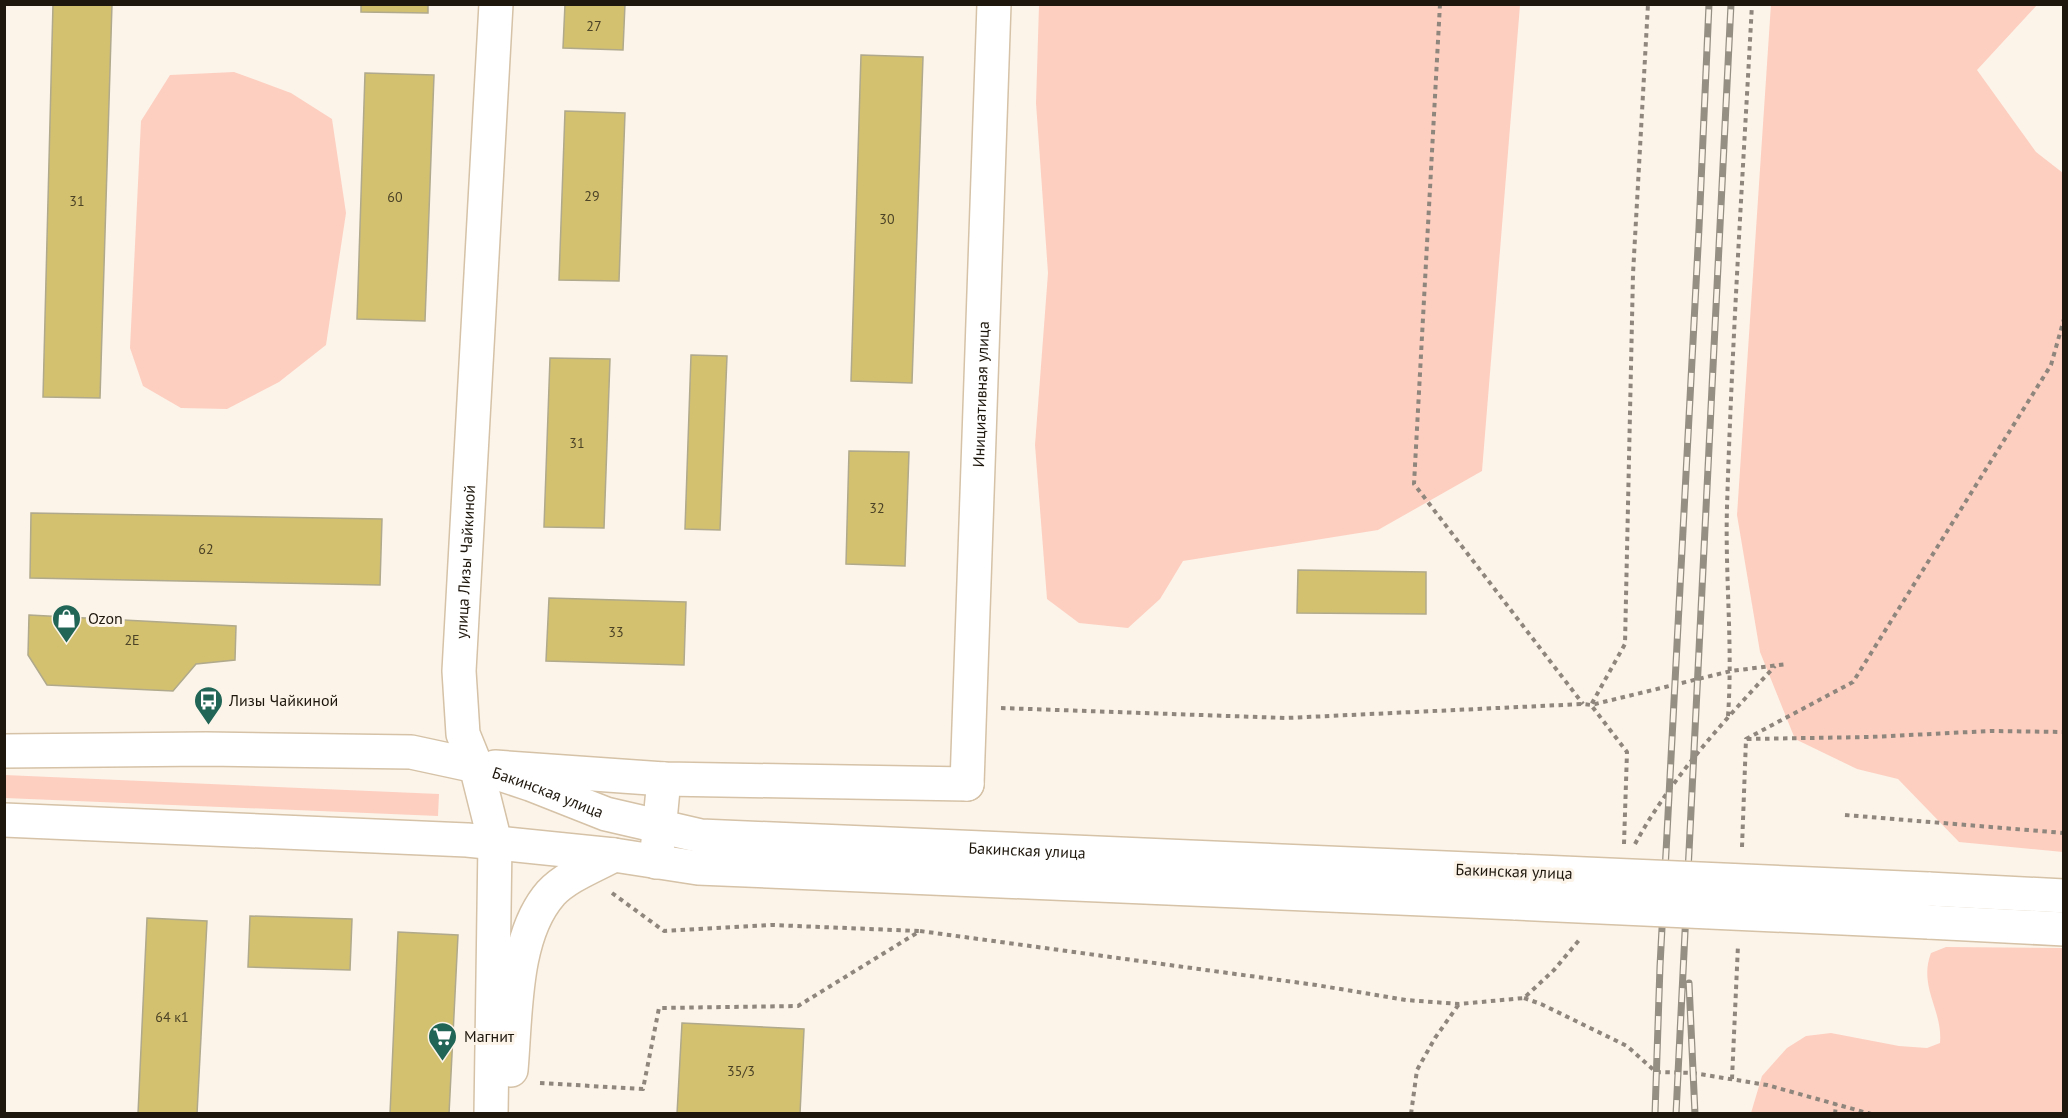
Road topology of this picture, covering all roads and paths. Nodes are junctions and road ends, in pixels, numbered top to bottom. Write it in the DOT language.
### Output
graph roads {
  1 [pos="496,4"];
  2 [pos="994,4"];
  3 [pos="1440,4"];
  4 [pos="1648,4"];
  5 [pos="1752,4"];
  6 [pos="2064,320"];
  7 [pos="1787,664"];
  8 [pos="1775,666"];
  9 [pos="1731,671"];
  10 [pos="1582,704"];
  11 [pos="1591,705"];
  12 [pos="970,707"];
  13 [pos="1728,717"];
  14 [pos="2064,732"];
  15 [pos="1746,739"];
  16 [pos="4,751"];
  17 [pos="476,765"];
  18 [pos="664,779"];
  19 [pos="1845,815"];
  20 [pos="4,820"];
  21 [pos="658,826"];
  22 [pos="2064,832"];
  23 [pos="495,842"];
  24 [pos="1632,848"];
  25 [pos="1623,854"];
  26 [pos="614,855"];
  27 [pos="1741,856"];
  28 [pos="656,862"];
  29 [pos="583,872"];
  30 [pos="1516,887"];
  31 [pos="2064,896"];
  32 [pos="2064,929"];
  33 [pos="920,931"];
  34 [pos="1586,932"];
  35 [pos="1738,938"];
  36 [pos="1524,998"];
  37 [pos="1459,1004"];
  38 [pos="1732,1079"];
  39 [pos="508,1098"];
  40 [pos="1836,1104"];
  41 [pos="491,1113"];
  42 [pos="1411,1113"];
  43 [pos="1835,1113"];
  44 [pos="1871,1113"];
  1 -- 17 [label="main road, улица Лизы Чайкиной"];
  2 -- 12 [label="main road, Инициативная улица"];
  3 -- 10 [label="path"];
  4 -- 11 [label="path"];
  5 -- 9 [label="path"];
  6 -- 15 [label="path"];
  7 -- 8 [label="path"];
  8 -- 9 [label="path"];
  8 -- 13 [label="path"];
  9 -- 11 [label="path"];
  9 -- 13 [label="path"];
  10 -- 11 [label="path"];
  10 -- 12 [label="path"];
  11 -- 25 [label="path"];
  12 -- 18 [label="main road, Инициативная улица"];
  13 -- 24 [label="path"];
  14 -- 15 [label="path"];
  15 -- 27 [label="path"];
  16 -- 17 [label="main road, Бакинская улица"];
  17 -- 18 [label="main road"];
  17 -- 21 [label="main road, Бакинская улица"];
  17 -- 23 [label="main road, улица Лизы Чайкиной"];
  18 -- 21 [label="main road"];
  19 -- 22 [label="path"];
  20 -- 23 [label="main road, Бакинская улица"];
  21 -- 28 [label="main road"];
  21 -- 30 [label="main road, Бакинская улица"];
  23 -- 26 [label="main road, Бакинская улица"];
  23 -- 41 [label="main road, улица Лизы Чайкиной"];
  26 -- 28 [label="main road, Бакинская улица"];
  26 -- 29 [label="main road"];
  28 -- 30 [label="main road, Бакинская улица"];
  29 -- 33 [label="path"];
  29 -- 39 [label="main road"];
  30 -- 31 [label="main road, Бакинская улица, bridge"];
  30 -- 32 [label="main road, Бакинская улица, bridge"];
  33 -- 37 [label="path"];
  33 -- 39 [label="path"];
  34 -- 36 [label="path"];
  35 -- 38 [label="path"];
  36 -- 37 [label="path"];
  36 -- 38 [label="path"];
  37 -- 42 [label="path"];
  38 -- 40 [label="path"];
  40 -- 43 [label="path"];
  40 -- 44 [label="path"];
}
